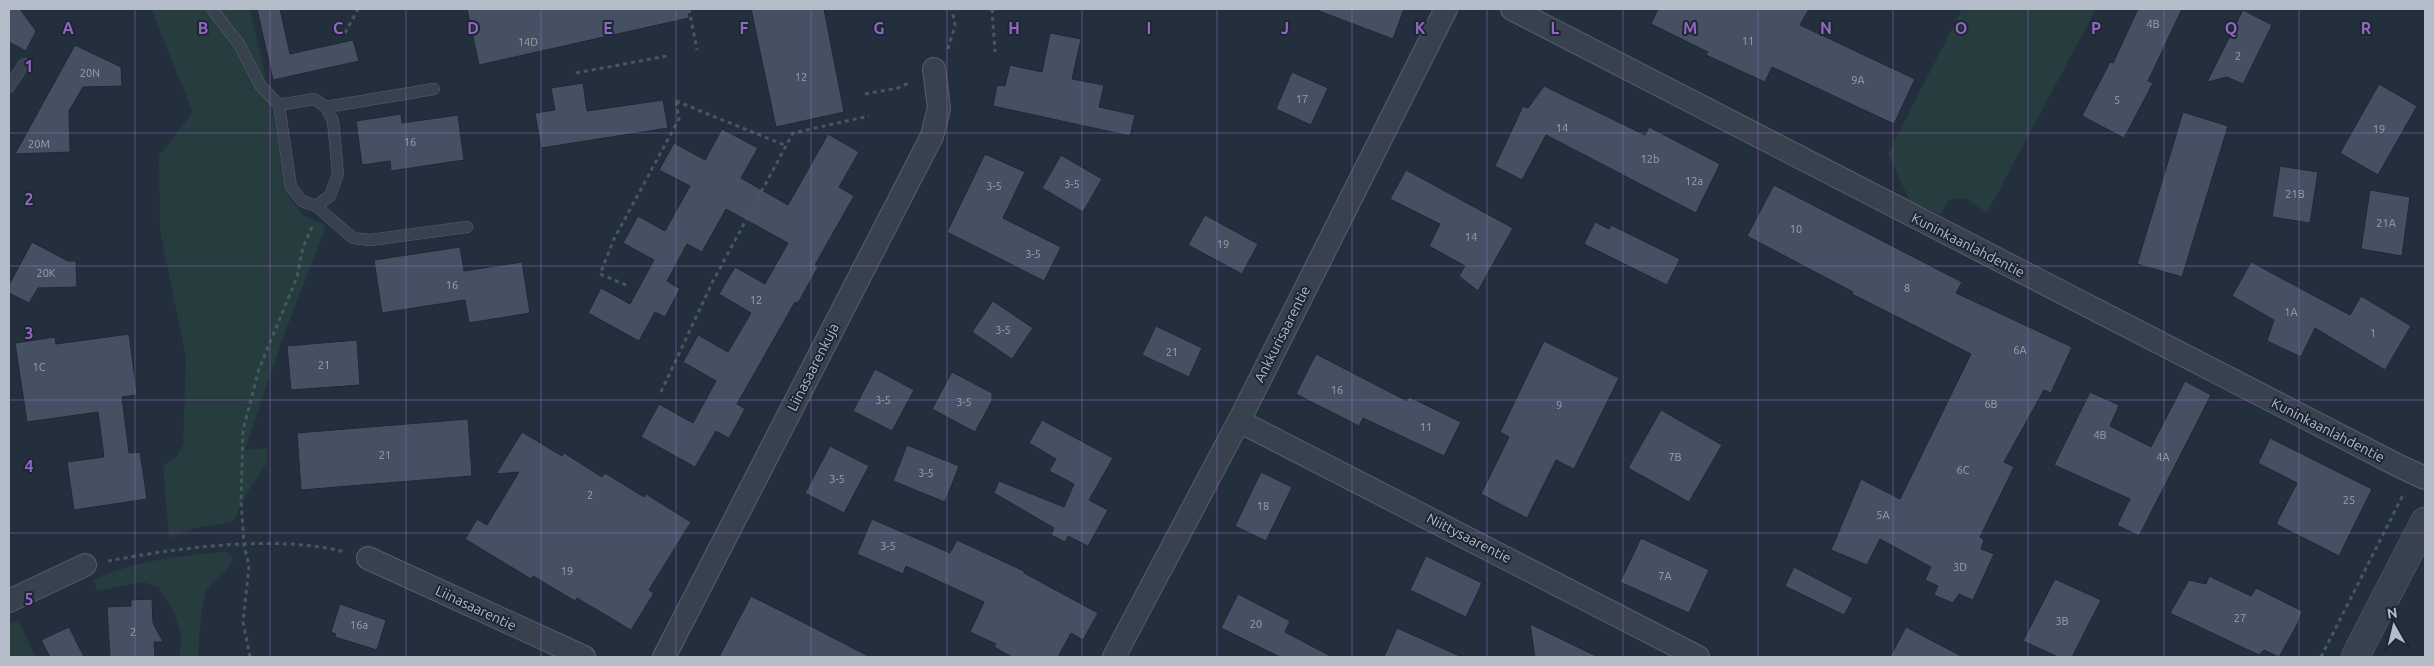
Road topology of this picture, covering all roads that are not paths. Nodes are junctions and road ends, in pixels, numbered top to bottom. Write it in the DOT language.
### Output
graph roads {
  1 [pos="212,9"];
  2 [pos="1446,9"];
  3 [pos="1512,9"];
  4 [pos="24,64"];
  5 [pos="934,69"];
  6 [pos="9,87"];
  7 [pos="434,89"];
  8 [pos="278,105"];
  9 [pos="326,107"];
  10 [pos="316,206"];
  11 [pos="467,227"];
  12 [pos="1239,421"];
  13 [pos="2420,476"];
  14 [pos="2425,521"];
  15 [pos="368,558"];
  16 [pos="85,565"];
  17 [pos="9,600"];
  18 [pos="584,657"];
  19 [pos="664,657"];
  20 [pos="1114,657"];
  21 [pos="1698,657"];
  22 [pos="2355,657"];
  1 -- 8 [label="lane"];
  2 -- 12 [label="street, Ankkurisaarentie"];
  3 -- 13 [label="street, Kuninkaanlahdentie"];
  4 -- 6 [label="lane"];
  5 -- 19 [label="street, Liinasaarenkuja"];
  7 -- 9 [label="lane"];
  8 -- 9 [label="lane"];
  8 -- 10 [label="lane"];
  9 -- 10 [label="lane"];
  10 -- 11 [label="lane"];
  12 -- 20 [label="street, Ankkurisaarentie"];
  12 -- 21 [label="street, Niittysaarentie"];
  14 -- 22 [label="street"];
  15 -- 18 [label="street, Liinasaarentie"];
  16 -- 17 [label="street"];
}
